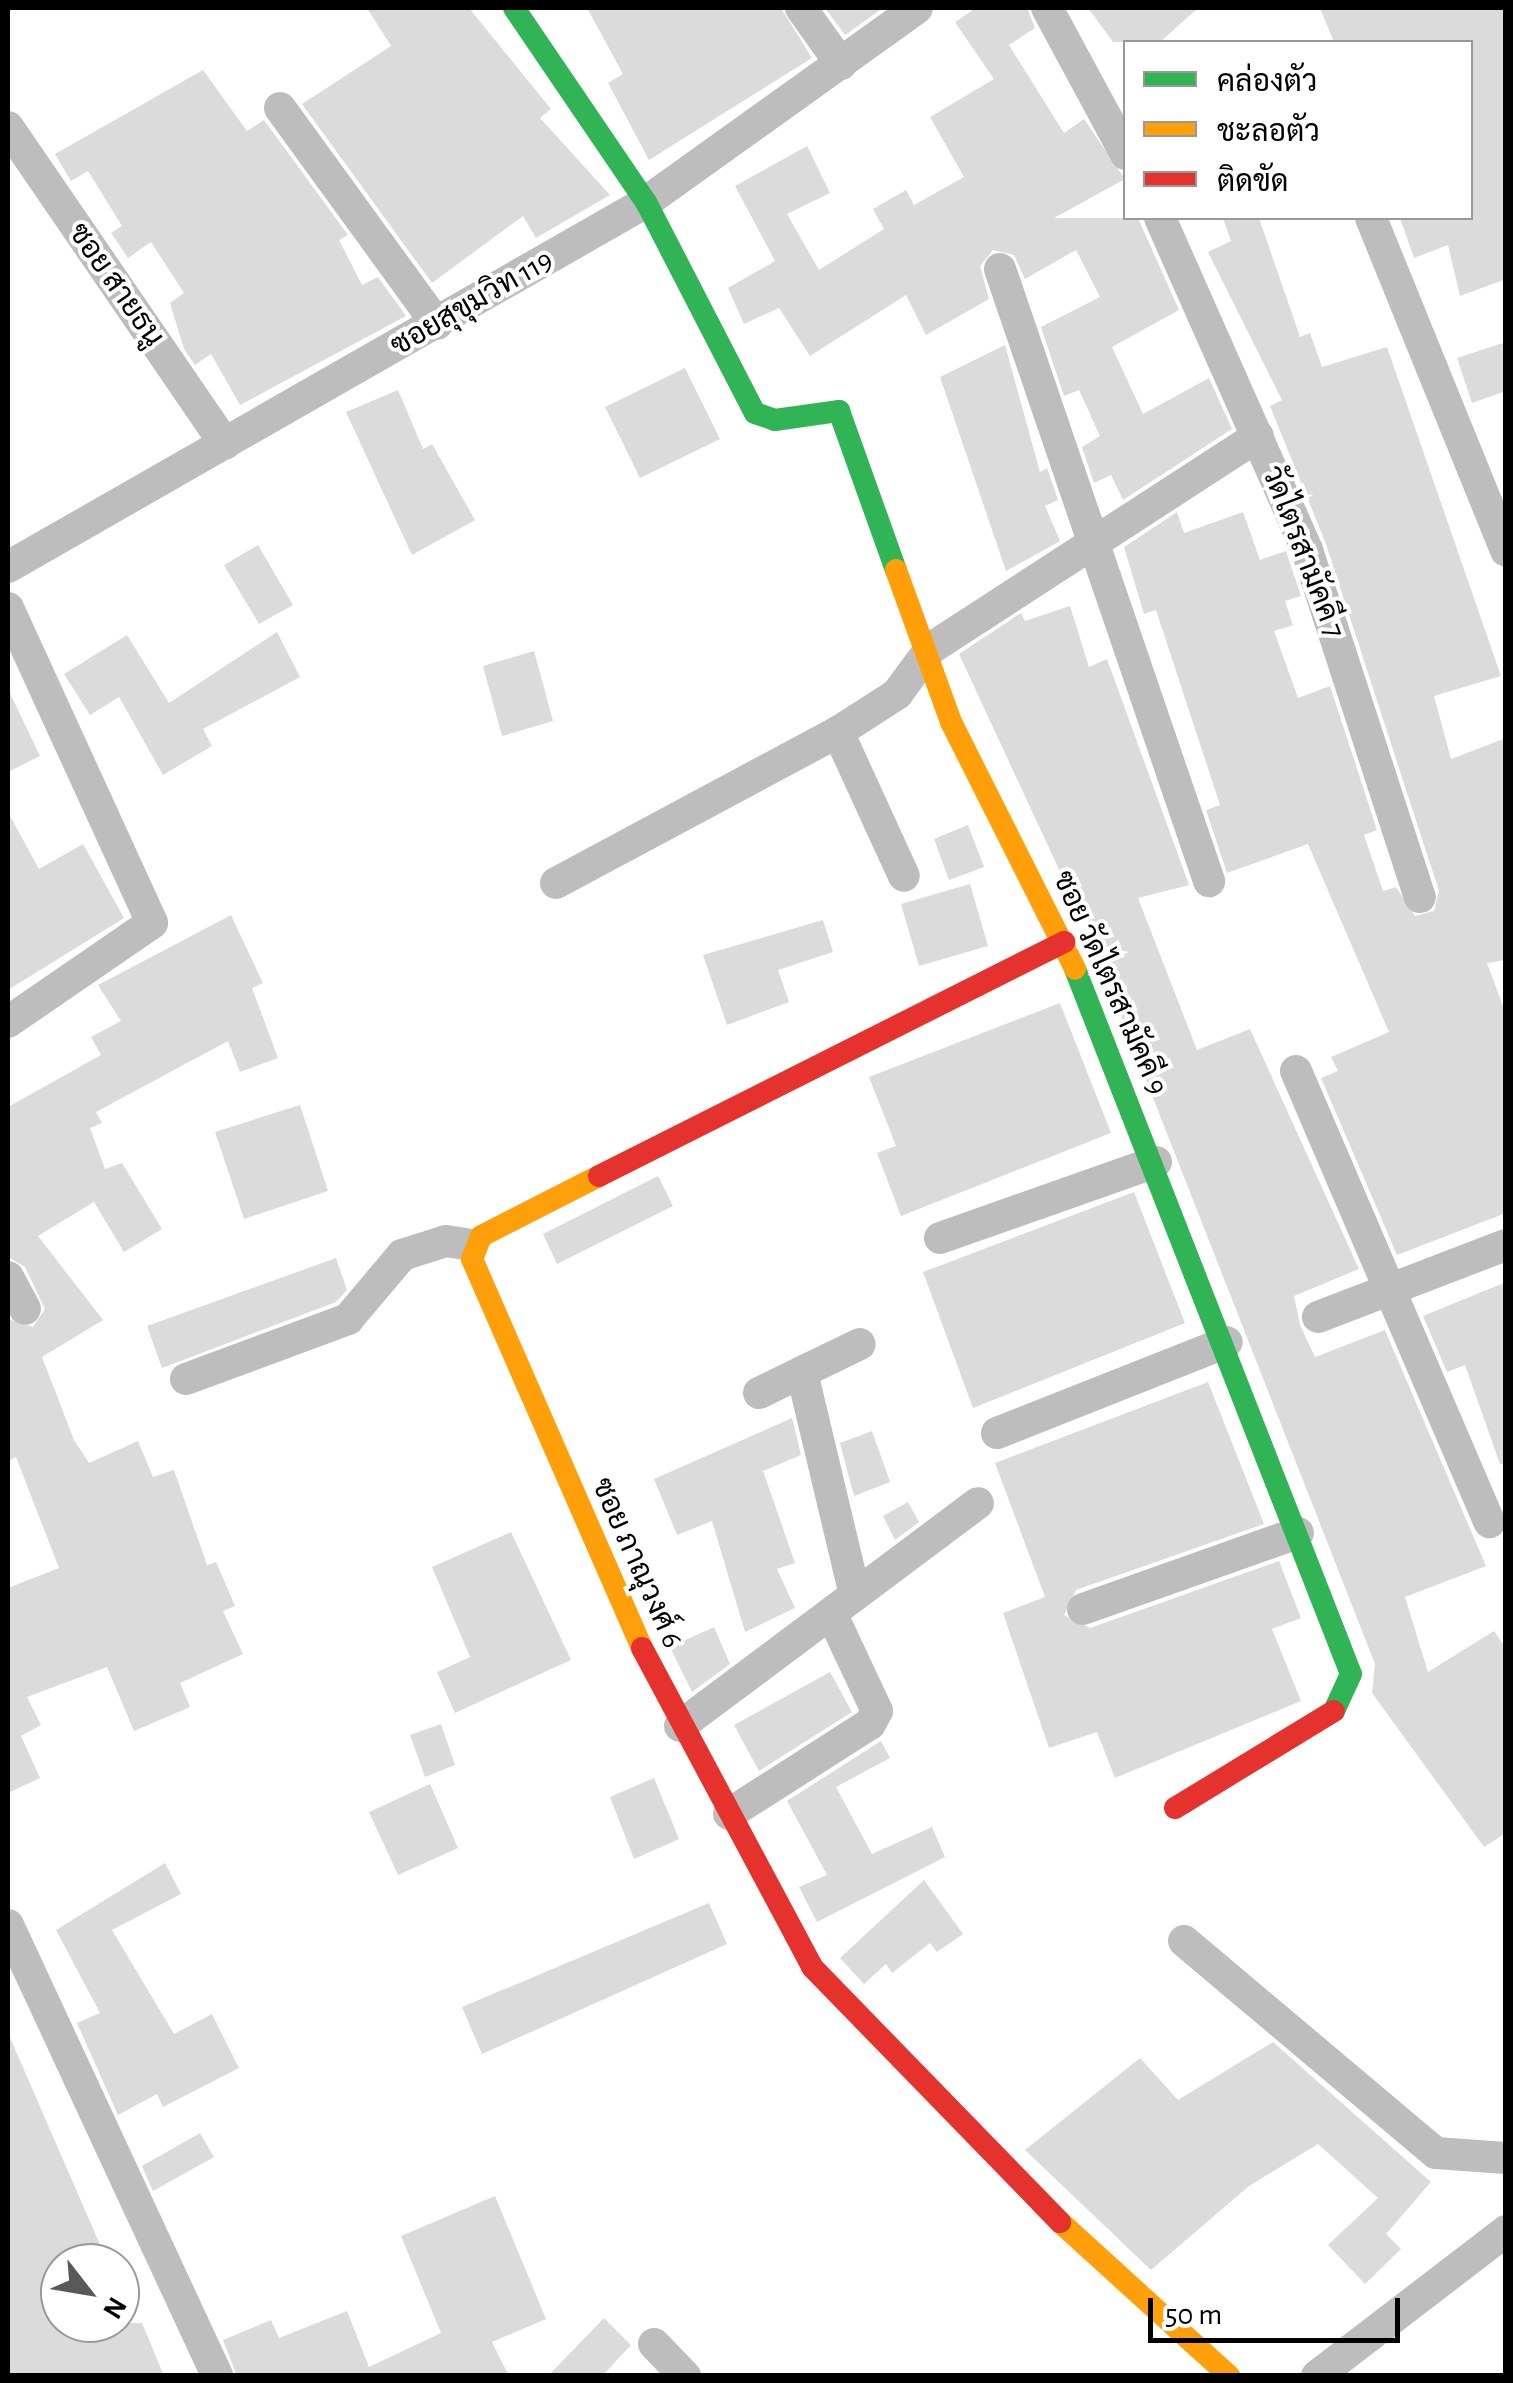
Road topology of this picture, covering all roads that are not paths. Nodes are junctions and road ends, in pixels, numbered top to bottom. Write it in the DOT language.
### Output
graph roads {
  1 [pos="514,8"];
  2 [pos="800,8"];
  3 [pos="916,8"];
  4 [pos="1047,8"];
  5 [pos="841,64"];
  6 [pos="280,108"];
  7 [pos="8,127"];
  8 [pos="1123,148"];
  9 [pos="646,202"];
  10 [pos="1161,220"];
  11 [pos="1372,220"];
  12 [pos="1000,269"];
  13 [pos="436,324"];
  14 [pos="1258,436"];
  15 [pos="225,444"];
  16 [pos="1093,539"];
  17 [pos="1506,551"];
  18 [pos="8,567"];
  19 [pos="8,608"];
  20 [pos="930,649"];
  21 [pos="838,732"];
  22 [pos="904,876"];
  23 [pos="1209,881"];
  24 [pos="556,883"];
  25 [pos="1420,898"];
  26 [pos="1064,942"];
  27 [pos="8,1022"];
  28 [pos="1296,1071"];
  29 [pos="1156,1162"];
  30 [pos="940,1238"];
  31 [pos="471,1245"];
  32 [pos="1506,1245"];
  33 [pos="8,1277"];
  34 [pos="1393,1288"];
  35 [pos="25,1309"];
  36 [pos="1318,1317"];
  37 [pos="1226,1342"];
  38 [pos="860,1344"];
  39 [pos="802,1372"];
  40 [pos="186,1379"];
  41 [pos="760,1392"];
  42 [pos="996,1433"];
  43 [pos="978,1503"];
  44 [pos="1489,1522"];
  45 [pos="1298,1533"];
  46 [pos="843,1604"];
  47 [pos="1083,1610"];
  48 [pos="680,1726"];
  49 [pos="1175,1808"];
  50 [pos="728,1814"];
  51 [pos="8,1925"];
  52 [pos="1184,1941"];
  53 [pos="19,1984"];
  54 [pos="1506,2158"];
  55 [pos="1506,2231"];
  56 [pos="654,2344"];
  57 [pos="217,2376"];
  58 [pos="685,2376"];
  59 [pos="1230,2376"];
  60 [pos="1316,2376"];
  1 -- 9 [label="street"];
  2 -- 5 [label="street"];
  3 -- 5 [label="street, ซอยสุขุมวิท 119"];
  4 -- 8 [label="street"];
  5 -- 9 [label="street, ซอยสุขุมวิท 119"];
  6 -- 13 [label="street"];
  7 -- 15 [label="street, ซอย สายธนู"];
  9 -- 13 [label="street, ซอยสุขุมวิท 119"];
  9 -- 20 [label="street, ซอย วัดไตรสามัคคี 9"];
  10 -- 14 [label="street, วัดไตรสามัคคี 7"];
  11 -- 17 [label="street"];
  12 -- 16 [label="street"];
  13 -- 15 [label="street, ซอยสุขุมวิท 119"];
  14 -- 16 [label="street"];
  14 -- 25 [label="street, วัดไตรสามัคคี 7"];
  15 -- 18 [label="street, ซอยสุขุมวิท 119"];
  16 -- 20 [label="street"];
  16 -- 23 [label="street"];
  19 -- 27 [label="street"];
  20 -- 21 [label="street"];
  20 -- 26 [label="street, ซอย วัดไตรสามัคคี 9"];
  21 -- 22 [label="street"];
  21 -- 24 [label="street"];
  26 -- 29 [label="street, ซอย วัดไตรสามัคคี 9"];
  26 -- 31 [label="street"];
  28 -- 34 [label="street"];
  29 -- 30 [label="street"];
  29 -- 37 [label="street, ซอย วัดไตรสามัคคี 9"];
  31 -- 40 [label="street"];
  31 -- 48 [label="street, ซอย ภาณุวงศ์ 6"];
  32 -- 34 [label="street"];
  33 -- 35 [label="street"];
  34 -- 36 [label="street"];
  34 -- 44 [label="street"];
  37 -- 42 [label="street"];
  37 -- 45 [label="street, ซอย วัดไตรสามัคคี 9"];
  38 -- 39 [label="street"];
  39 -- 41 [label="street"];
  39 -- 46 [label="street"];
  43 -- 46 [label="street"];
  45 -- 47 [label="street"];
  45 -- 49 [label="street, ซอย วัดไตรสามัคคี 9"];
  46 -- 48 [label="street"];
  46 -- 50 [label="street"];
  48 -- 50 [label="street, ซอย ภาณุวงศ์ 6"];
  50 -- 59 [label="street, ซอย ภาณุวงศ์ 6"];
  51 -- 53 [label="street"];
  52 -- 54 [label="street"];
  53 -- 57 [label="street"];
  55 -- 60 [label="street"];
  56 -- 58 [label="street"];
}
